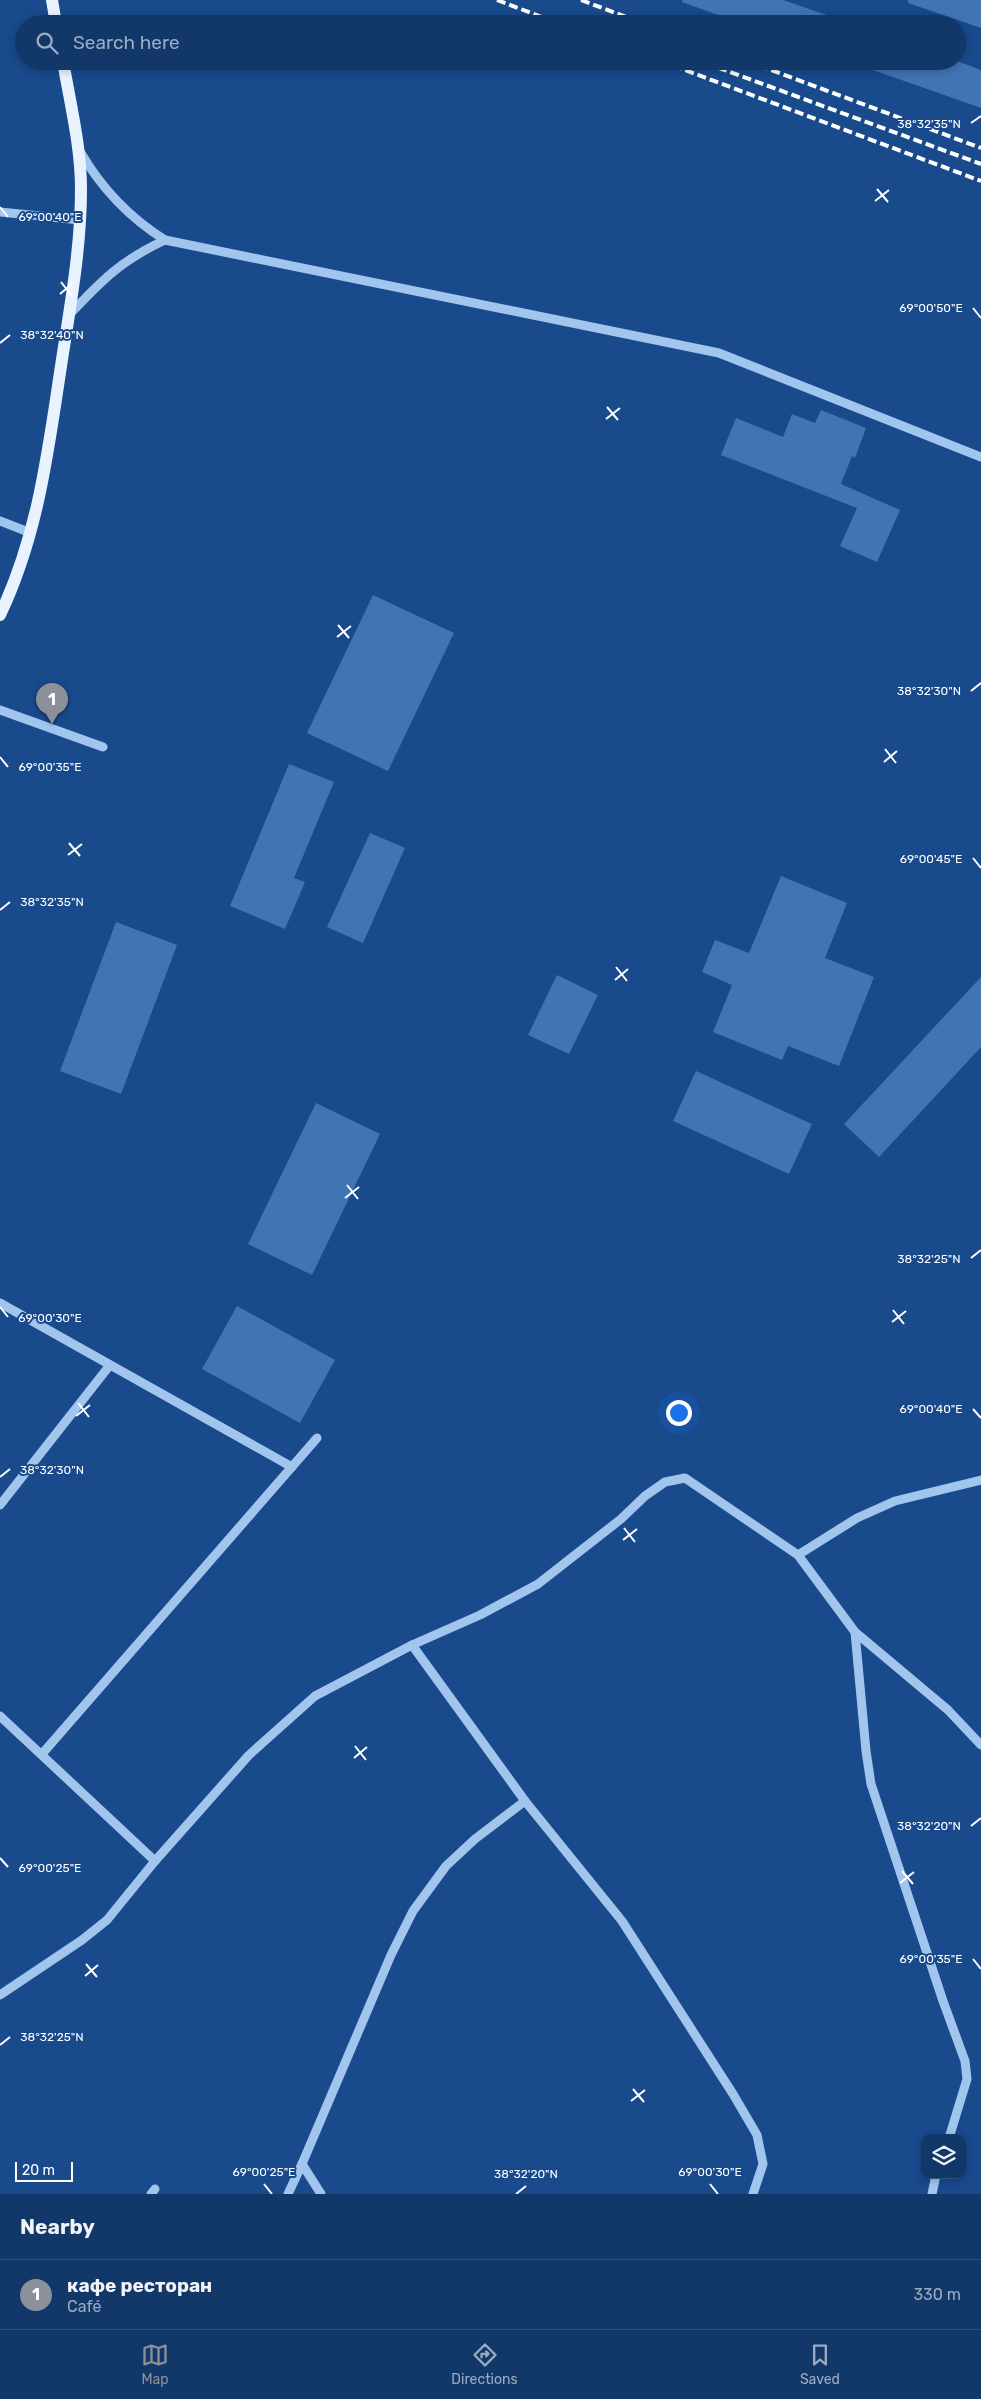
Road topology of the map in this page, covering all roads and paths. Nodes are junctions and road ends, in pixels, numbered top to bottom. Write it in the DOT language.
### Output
graph roads {
  1 [pos="52,0"];
  2 [pos="54,15"];
  3 [pos="65,70"];
  4 [pos="78,149"];
  5 [pos="0,212"];
  6 [pos="80,220"];
  7 [pos="165,240"];
  8 [pos="71,313"];
  9 [pos="981,457"];
  10 [pos="0,521"];
  11 [pos="31,533"];
  12 [pos="0,615"];
  13 [pos="0,710"];
  14 [pos="103,746"];
  15 [pos="0,1304"];
  16 [pos="110,1365"];
  17 [pos="317,1438"];
  18 [pos="292,1467"];
  19 [pos="981,1480"];
  20 [pos="0,1505"];
  21 [pos="798,1555"];
  22 [pos="856,1632"];
  23 [pos="412,1645"];
  24 [pos="0,1716"];
  25 [pos="981,1745"];
  26 [pos="42,1754"];
  27 [pos="525,1802"];
  28 [pos="155,1860"];
  29 [pos="0,1995"];
  30 [pos="950,2134"];
  31 [pos="302,2164"];
  32 [pos="935,2179"];
  33 [pos="288,2194"];
  34 [pos="321,2194"];
  35 [pos="753,2194"];
  36 [pos="932,2194"];
  1 -- 2 [label="main road"];
  3 -- 4 [label="main road"];
  4 -- 6 [label="main road"];
  4 -- 7 [label="street"];
  5 -- 6 [label="street"];
  6 -- 8 [label="main road"];
  7 -- 8 [label="street"];
  7 -- 9 [label="street"];
  8 -- 11 [label="main road"];
  10 -- 11 [label="street"];
  11 -- 12 [label="main road"];
  13 -- 14 [label="street"];
  15 -- 16 [label="street"];
  16 -- 18 [label="street"];
  16 -- 20 [label="street"];
  17 -- 18 [label="street"];
  18 -- 26 [label="street"];
  19 -- 21 [label="street"];
  21 -- 22 [label="street"];
  21 -- 23 [label="street"];
  22 -- 25 [label="street"];
  22 -- 30 [label="street"];
  23 -- 27 [label="street"];
  23 -- 28 [label="street"];
  24 -- 26 [label="street"];
  26 -- 28 [label="street"];
  27 -- 31 [label="street"];
  27 -- 35 [label="street"];
  28 -- 29 [label="street"];
  31 -- 33 [label="street"];
  31 -- 34 [label="street"];
  32 -- 36 [label="street"];
}
